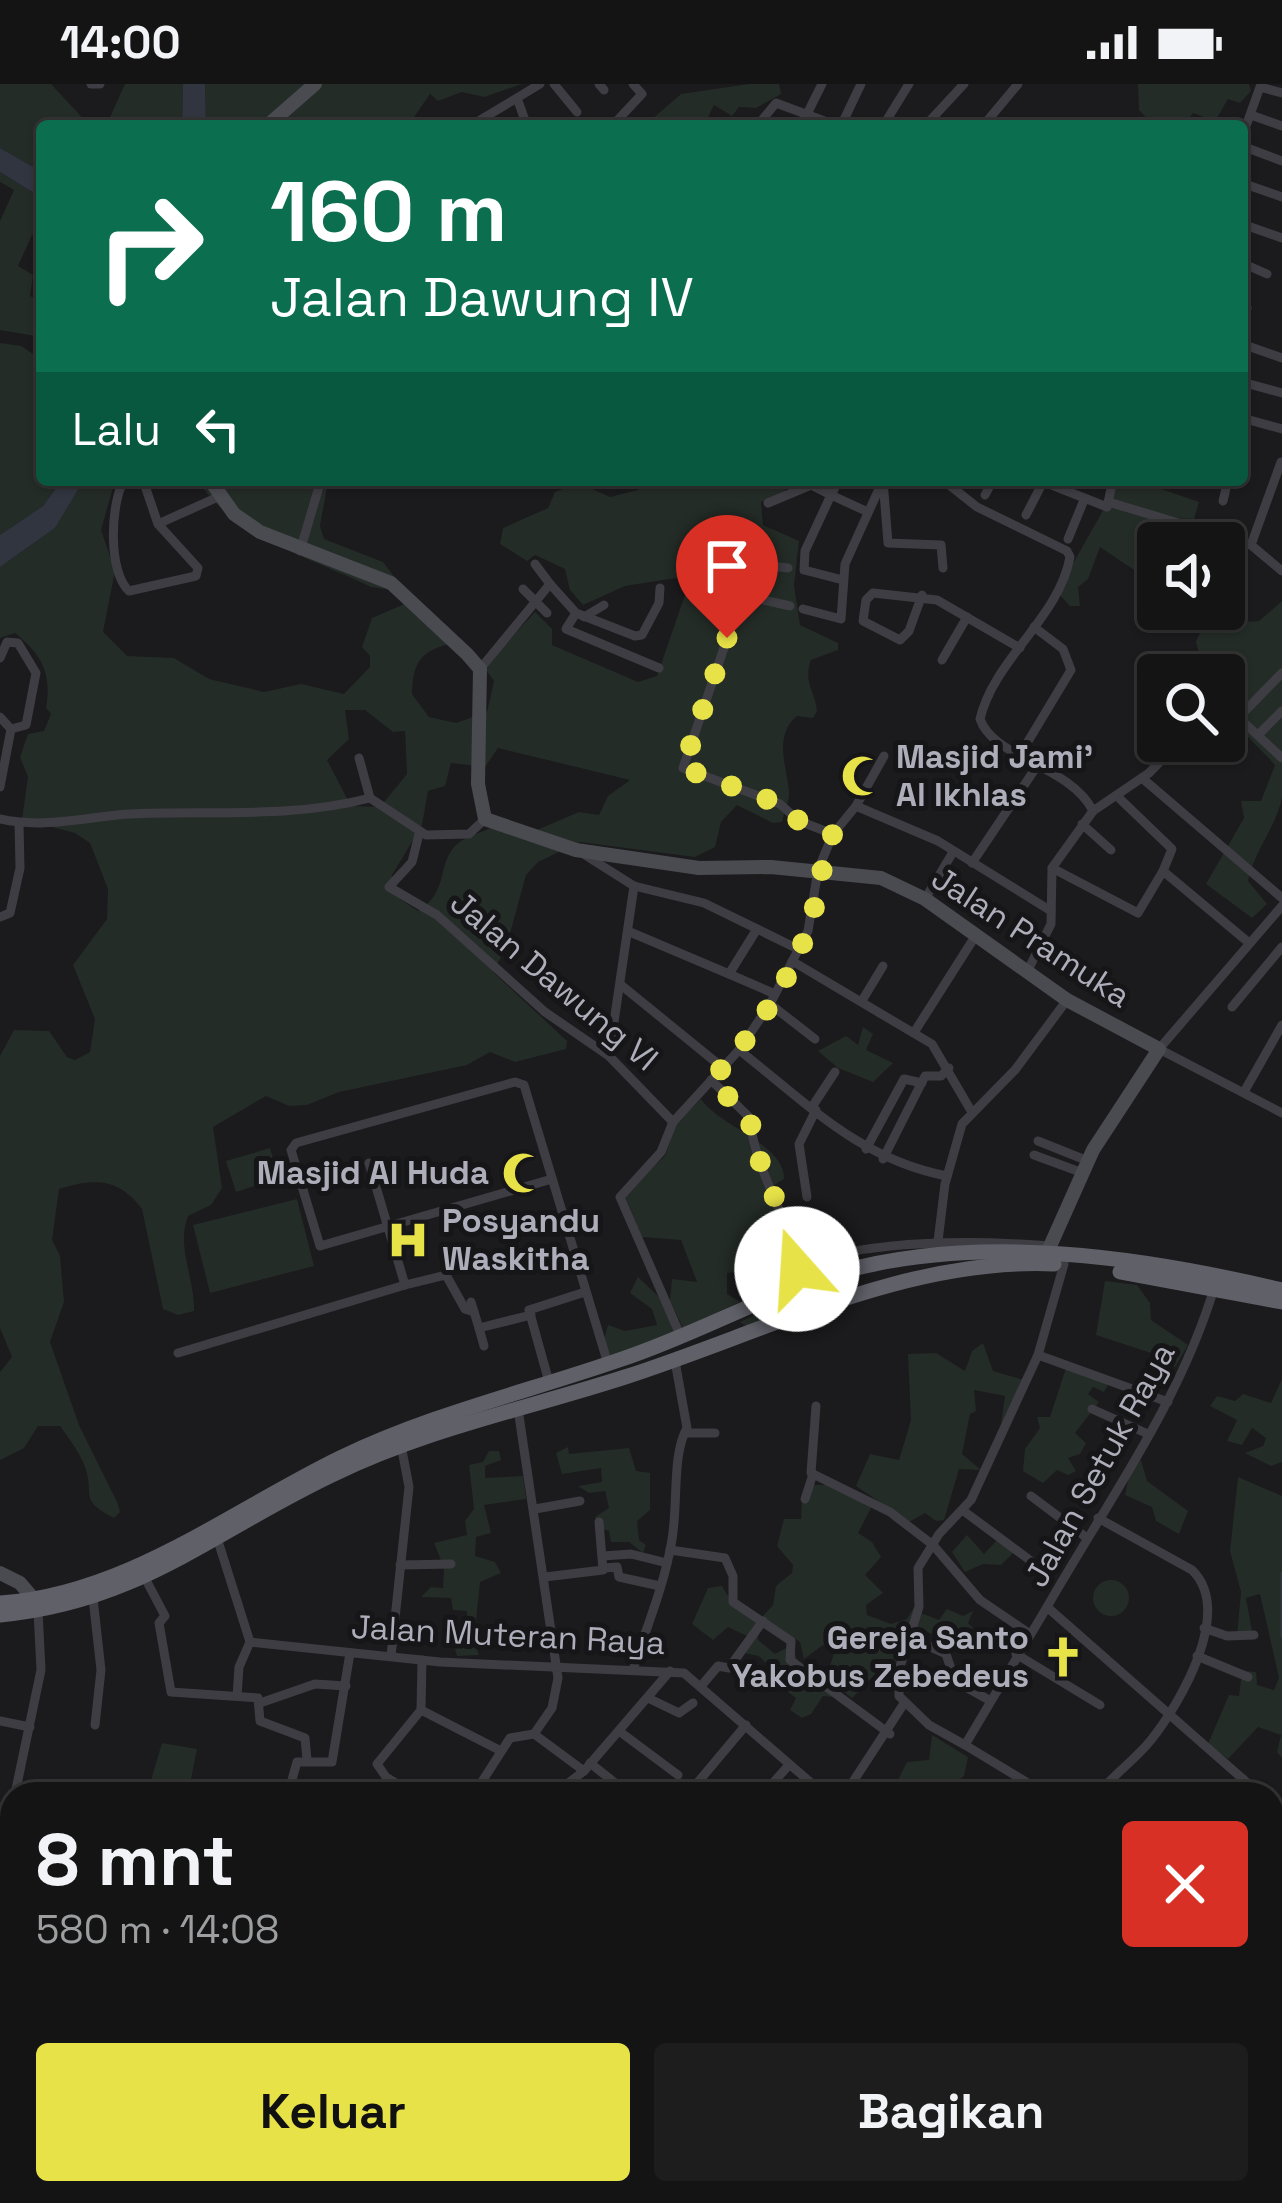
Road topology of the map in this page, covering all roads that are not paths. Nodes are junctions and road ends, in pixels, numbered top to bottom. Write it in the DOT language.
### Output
graph roads {
  1 [pos="315,84"];
  2 [pos="539,84"];
  3 [pos="554,84"];
  4 [pos="633,84"];
  5 [pos="822,84"];
  6 [pos="861,84"];
  7 [pos="909,84"];
  8 [pos="941,84"];
  9 [pos="964,84"];
  10 [pos="1018,84"];
  11 [pos="1282,92"];
  12 [pos="952,94"];
  13 [pos="517,98"];
  14 [pos="577,112"];
  15 [pos="808,112"];
  16 [pos="1251,116"];
  17 [pos="274,120"];
  18 [pos="480,120"];
  19 [pos="525,120"];
  20 [pos="618,120"];
  21 [pos="762,120"];
  22 [pos="804,120"];
  23 [pos="826,120"];
  24 [pos="843,120"];
  25 [pos="887,120"];
  26 [pos="930,120"];
  27 [pos="988,120"];
  28 [pos="1248,123"];
  29 [pos="1282,126"];
  30 [pos="1248,148"];
  31 [pos="1282,160"];
  32 [pos="1248,184"];
  33 [pos="1282,197"];
  34 [pos="1248,226"];
  35 [pos="1282,238"];
  36 [pos="1248,265"];
  37 [pos="1268,274"];
  38 [pos="1248,346"];
  39 [pos="1282,358"];
  40 [pos="1248,384"];
  41 [pos="1282,393"];
  42 [pos="1248,420"];
  43 [pos="1282,430"];
  44 [pos="1281,462"];
  45 [pos="123,486"];
  46 [pos="145,486"];
  47 [pos="213,486"];
  48 [pos="319,486"];
  49 [pos="809,486"];
  50 [pos="813,486"];
  51 [pos="836,486"];
  52 [pos="880,486"];
  53 [pos="883,486"];
  54 [pos="950,486"];
  55 [pos="990,486"];
  56 [pos="1039,486"];
  57 [pos="1052,486"];
  58 [pos="1113,486"];
  59 [pos="1226,486"];
  60 [pos="831,495"];
  61 [pos="985,495"];
  62 [pos="218,496"];
  63 [pos="1084,500"];
  64 [pos="1222,500"];
  65 [pos="768,503"];
  66 [pos="1112,503"];
  67 [pos="868,512"];
  68 [pos="1026,515"];
  69 [pos="158,524"];
  70 [pos="1068,539"];
  71 [pos="1251,545"];
  72 [pos="300,550"];
  73 [pos="535,564"];
  74 [pos="788,568"];
  75 [pos="943,568"];
  76 [pos="1282,571"];
  77 [pos="843,580"];
  78 [pos="550,584"];
  79 [pos="660,588"];
  80 [pos="523,589"];
  81 [pos="742,595"];
  82 [pos="922,595"];
  83 [pos="535,600"];
  84 [pos="604,604"];
  85 [pos="790,606"];
  86 [pos="803,609"];
  87 [pos="547,613"];
  88 [pos="580,615"];
  89 [pos="967,617"];
  90 [pos="1034,627"];
  91 [pos="1019,648"];
  92 [pos="0,658"];
  93 [pos="942,660"];
  94 [pos="658,668"];
  95 [pos="479,669"];
  96 [pos="1282,673"];
  97 [pos="1245,711"];
  98 [pos="1282,711"];
  99 [pos="0,717"];
  100 [pos="1245,721"];
  101 [pos="11,729"];
  102 [pos="1259,734"];
  103 [pos="1021,753"];
  104 [pos="884,756"];
  105 [pos="359,758"];
  106 [pos="1282,758"];
  107 [pos="1158,762"];
  108 [pos="1039,763"];
  109 [pos="1142,778"];
  110 [pos="0,787"];
  111 [pos="1118,797"];
  112 [pos="370,798"];
  113 [pos="856,806"];
  114 [pos="1093,811"];
  115 [pos="0,819"];
  116 [pos="485,819"];
  117 [pos="19,823"];
  118 [pos="1082,824"];
  119 [pos="419,834"];
  120 [pos="833,835"];
  121 [pos="576,850"];
  122 [pos="1111,850"];
  123 [pos="953,852"];
  124 [pos="972,863"];
  125 [pos="1052,868"];
  126 [pos="818,870"];
  127 [pos="1163,871"];
  128 [pos="634,886"];
  129 [pos="925,899"];
  130 [pos="1282,902"];
  131 [pos="1051,911"];
  132 [pos="0,917"];
  133 [pos="757,929"];
  134 [pos="630,932"];
  135 [pos="976,935"];
  136 [pos="1247,942"];
  137 [pos="1282,947"];
  138 [pos="798,949"];
  139 [pos="792,961"];
  140 [pos="883,965"];
  141 [pos="1027,972"];
  142 [pos="728,974"];
  143 [pos="621,985"];
  144 [pos="772,999"];
  145 [pos="863,999"];
  146 [pos="1067,1000"];
  147 [pos="1232,1007"];
  148 [pos="1282,1024"];
  149 [pos="915,1030"];
  150 [pos="815,1039"];
  151 [pos="1159,1049"];
  152 [pos="739,1050"];
  153 [pos="609,1056"];
  154 [pos="723,1068"];
  155 [pos="949,1068"];
  156 [pos="835,1072"];
  157 [pos="711,1080"];
  158 [pos="922,1083"];
  159 [pos="1244,1092"];
  160 [pos="814,1108"];
  161 [pos="970,1109"];
  162 [pos="1282,1113"];
  163 [pos="673,1122"];
  164 [pos="1038,1141"];
  165 [pos="866,1149"];
  166 [pos="1034,1155"];
  167 [pos="884,1159"];
  168 [pos="369,1163"];
  169 [pos="1085,1167"];
  170 [pos="946,1176"];
  171 [pos="552,1179"];
  172 [pos="807,1197"];
  173 [pos="388,1228"];
  174 [pos="938,1241"];
  175 [pos="1048,1250"];
  176 [pos="1064,1264"];
  177 [pos="864,1268"];
  178 [pos="797,1269"];
  179 [pos="829,1276"];
  180 [pos="1216,1281"];
  181 [pos="405,1285"];
  182 [pos="585,1292"];
  183 [pos="870,1293"];
  184 [pos="1274,1294"];
  185 [pos="838,1300"];
  186 [pos="757,1304"];
  187 [pos="531,1315"];
  188 [pos="479,1328"];
  189 [pos="682,1339"];
  190 [pos="484,1346"];
  191 [pos="178,1353"];
  192 [pos="1038,1355"];
  193 [pos="675,1361"];
  194 [pos="608,1364"];
  195 [pos="549,1382"];
  196 [pos="516,1400"];
  197 [pos="1168,1402"];
  198 [pos="816,1406"];
  199 [pos="1092,1409"];
  200 [pos="686,1433"];
  201 [pos="715,1433"];
  202 [pos="1148,1435"];
  203 [pos="400,1445"];
  204 [pos="813,1474"];
  205 [pos="1031,1496"];
  206 [pos="805,1499"];
  207 [pos="580,1501"];
  208 [pos="535,1509"];
  209 [pos="965,1512"];
  210 [pos="1098,1518"];
  211 [pos="598,1522"];
  212 [pos="1087,1538"];
  213 [pos="218,1541"];
  214 [pos="933,1545"];
  215 [pos="670,1550"];
  216 [pos="603,1562"];
  217 [pos="1031,1562"];
  218 [pos="667,1563"];
  219 [pos="451,1564"];
  220 [pos="400,1565"];
  221 [pos="0,1573"];
  222 [pos="545,1577"];
  223 [pos="145,1578"];
  224 [pos="660,1586"];
  225 [pos="93,1598"];
  226 [pos="58,1602"];
  227 [pos="0,1603"];
  228 [pos="37,1605"];
  229 [pos="1047,1607"];
  230 [pos="0,1615"];
  231 [pos="764,1621"];
  232 [pos="1204,1628"];
  233 [pos="1030,1634"];
  234 [pos="1254,1636"];
  235 [pos="910,1638"];
  236 [pos="250,1642"];
  237 [pos="350,1653"];
  238 [pos="1016,1654"];
  239 [pos="391,1656"];
  240 [pos="1197,1656"];
  241 [pos="422,1660"];
  242 [pos="557,1668"];
  243 [pos="633,1670"];
  244 [pos="670,1671"];
  245 [pos="1248,1677"];
  246 [pos="702,1685"];
  247 [pos="346,1687"];
  248 [pos="237,1696"];
  249 [pos="648,1698"];
  250 [pos="989,1700"];
  251 [pos="260,1703"];
  252 [pos="693,1703"];
  253 [pos="903,1705"];
  254 [pos="1100,1705"];
  255 [pos="421,1710"];
  256 [pos="1167,1714"];
  257 [pos="0,1720"];
  258 [pos="95,1725"];
  259 [pos="746,1725"];
  260 [pos="30,1727"];
  261 [pos="619,1731"];
  262 [pos="890,1733"];
  263 [pos="534,1734"];
  264 [pos="965,1745"];
  265 [pos="501,1750"];
  266 [pos="308,1760"];
  267 [pos="790,1765"];
  268 [pos="587,1767"];
  269 [pos="678,1775"];
  270 [pos="1243,1779"];
  271 [pos="18,1782"];
  272 [pos="291,1782"];
  273 [pos="397,1782"];
  274 [pos="481,1782"];
  275 [pos="569,1782"];
  276 [pos="610,1782"];
  277 [pos="699,1782"];
  278 [pos="774,1782"];
  279 [pos="810,1782"];
  280 [pos="854,1782"];
  281 [pos="1026,1782"];
  282 [pos="1110,1782"];
  283 [pos="1240,1782"];
  284 [pos="1246,1782"];
  1 -- 17 [label="main road"];
  2 -- 13 [label="street"];
  3 -- 14 [label="street"];
  4 -- 20 [label="street"];
  5 -- 15 [label="street"];
  6 -- 24 [label="street"];
  7 -- 25 [label="street"];
  8 -- 12 [label="street"];
  9 -- 12 [label="street"];
  10 -- 27 [label="street"];
  11 -- 16 [label="street"];
  12 -- 26 [label="street"];
  13 -- 18 [label="street"];
  13 -- 19 [label="street"];
  15 -- 21 [label="street"];
  15 -- 22 [label="street"];
  15 -- 23 [label="street"];
  16 -- 28 [label="street"];
  16 -- 29 [label="street"];
  30 -- 31 [label="street"];
  32 -- 33 [label="street"];
  34 -- 35 [label="street"];
  36 -- 37 [label="street"];
  38 -- 39 [label="street"];
  40 -- 41 [label="street"];
  42 -- 43 [label="street"];
  44 -- 71 [label="street"];
  45 -- 69 [label="street"];
  46 -- 69 [label="street"];
  47 -- 62 [label="main road"];
  48 -- 72 [label="street"];
  49 -- 65 [label="street"];
  50 -- 60 [label="street"];
  51 -- 60 [label="street"];
  52 -- 67 [label="street"];
  53 -- 75 [label="street"];
  54 -- 90 [label="street"];
  55 -- 61 [label="street"];
  56 -- 68 [label="street"];
  57 -- 63 [label="street"];
  58 -- 66 [label="street"];
  59 -- 64 [label="street"];
  60 -- 67 [label="street"];
  60 -- 77 [label="street"];
  62 -- 69 [label="street"];
  62 -- 72 [label="main road"];
  63 -- 66 [label="street"];
  63 -- 70 [label="street"];
  66 -- 71 [label="street"];
  67 -- 77 [label="street"];
  71 -- 76 [label="street"];
  72 -- 95 [label="main road"];
  73 -- 78 [label="street"];
  74 -- 81 [label="street"];
  77 -- 86 [label="street"];
  78 -- 83 [label="street"];
  78 -- 88 [label="street"];
  79 -- 88 [label="street"];
  80 -- 83 [label="street"];
  81 -- 85 [label="street"];
  81 -- 120 [label="street"];
  82 -- 82 [label="street"];
  82 -- 89 [label="street"];
  83 -- 87 [label="street"];
  83 -- 95 [label="street"];
  84 -- 88 [label="street"];
  88 -- 94 [label="street"];
  89 -- 91 [label="street"];
  89 -- 93 [label="street"];
  90 -- 91 [label="street"];
  90 -- 103 [label="street"];
  91 -- 103 [label="street"];
  92 -- 101 [label="street"];
  95 -- 116 [label="main road"];
  96 -- 97 [label="street"];
  98 -- 102 [label="street"];
  99 -- 101 [label="street"];
  100 -- 102 [label="street"];
  101 -- 110 [label="street"];
  102 -- 106 [label="street"];
  103 -- 108 [label="street"];
  104 -- 113 [label="street"];
  105 -- 112 [label="street"];
  107 -- 109 [label="street"];
  108 -- 114 [label="street"];
  108 -- 124 [label="street"];
  109 -- 111 [label="street"];
  109 -- 130 [label="street"];
  111 -- 114 [label="street"];
  111 -- 127 [label="street"];
  112 -- 117 [label="street"];
  112 -- 119 [label="street"];
  113 -- 120 [label="street"];
  113 -- 123 [label="street"];
  114 -- 118 [label="street"];
  115 -- 117 [label="street"];
  116 -- 119 [label="street"];
  116 -- 121 [label="main road, Jalan Pramuka"];
  117 -- 132 [label="street"];
  118 -- 122 [label="street"];
  118 -- 125 [label="street"];
  119 -- 153 [label="street, Jalan Dawung VI"];
  120 -- 126 [label="street"];
  121 -- 126 [label="main road, Jalan Pramuka"];
  121 -- 128 [label="street"];
  123 -- 124 [label="street"];
  123 -- 129 [label="street"];
  124 -- 131 [label="street"];
  125 -- 127 [label="street"];
  125 -- 131 [label="street"];
  126 -- 129 [label="main road, Jalan Pramuka"];
  126 -- 138 [label="street"];
  127 -- 136 [label="street"];
  128 -- 133 [label="street"];
  128 -- 134 [label="street"];
  129 -- 135 [label="main road, Jalan Pramuka"];
  130 -- 136 [label="street"];
  131 -- 141 [label="street"];
  133 -- 138 [label="street"];
  133 -- 142 [label="street"];
  134 -- 142 [label="street"];
  134 -- 143 [label="street"];
  135 -- 141 [label="main road, Jalan Pramuka"];
  135 -- 149 [label="street"];
  136 -- 151 [label="street"];
  137 -- 147 [label="street"];
  138 -- 139 [label="street"];
  139 -- 144 [label="street"];
  139 -- 145 [label="street"];
  140 -- 145 [label="street"];
  141 -- 146 [label="main road, Jalan Pramuka"];
  142 -- 144 [label="street"];
  143 -- 153 [label="street"];
  143 -- 154 [label="street"];
  144 -- 150 [label="street"];
  144 -- 152 [label="street"];
  145 -- 149 [label="street"];
  146 -- 151 [label="main road, Jalan Pramuka"];
  146 -- 161 [label="street"];
  148 -- 159 [label="street"];
  149 -- 155 [label="street"];
  151 -- 159 [label="street"];
  151 -- 169 [label="main road"];
  152 -- 154 [label="street"];
  152 -- 160 [label="street"];
  153 -- 163 [label="street, Jalan Dawung VI"];
  154 -- 157 [label="street"];
  155 -- 158 [label="street"];
  155 -- 161 [label="street"];
  156 -- 160 [label="street"];
  157 -- 163 [label="street"];
  157 -- 178 [label="street"];
  158 -- 165 [label="street"];
  158 -- 167 [label="street"];
  159 -- 162 [label="street"];
  160 -- 165 [label="street"];
  160 -- 172 [label="street"];
  161 -- 170 [label="street"];
  163 -- 189 [label="street"];
  164 -- 169 [label="street"];
  165 -- 167 [label="street"];
  166 -- 169 [label="street"];
  167 -- 170 [label="street"];
  168 -- 173 [label="street"];
  169 -- 175 [label="main road"];
  170 -- 174 [label="street"];
  171 -- 173 [label="street"];
  171 -- 173 [label="street"];
  171 -- 182 [label="street"];
  173 -- 181 [label="street"];
  174 -- 175 [label="street"];
  174 -- 178 [label="street"];
  175 -- 177 [label="highway"];
  175 -- 180 [label="highway"];
  176 -- 180 [label="highway"];
  176 -- 183 [label="highway"];
  176 -- 192 [label="street"];
  177 -- 179 [label="highway"];
  177 -- 183 [label="highway"];
  178 -- 186 [label="street"];
  179 -- 185 [label="highway"];
  179 -- 186 [label="highway"];
  180 -- 184 [label="highway"];
  180 -- 197 [label="street, Jalan Setuk Raya"];
  181 -- 188 [label="street"];
  181 -- 191 [label="street"];
  182 -- 187 [label="street"];
  182 -- 194 [label="street"];
  183 -- 185 [label="highway"];
  185 -- 193 [label="highway"];
  186 -- 189 [label="highway"];
  187 -- 188 [label="street"];
  187 -- 195 [label="street"];
  188 -- 190 [label="street"];
  189 -- 194 [label="highway"];
  192 -- 197 [label="street"];
  192 -- 209 [label="street"];
  193 -- 196 [label="highway"];
  193 -- 200 [label="street"];
  194 -- 195 [label="highway"];
  195 -- 196 [label="highway"];
  196 -- 203 [label="highway"];
  196 -- 208 [label="street"];
  196 -- 226 [label="highway"];
  197 -- 202 [label="street, Jalan Setuk Raya"];
  198 -- 204 [label="street"];
  199 -- 202 [label="street"];
  200 -- 201 [label="street"];
  200 -- 215 [label="street"];
  202 -- 210 [label="street, Jalan Setuk Raya"];
  203 -- 213 [label="highway"];
  203 -- 220 [label="street"];
  204 -- 206 [label="street"];
  204 -- 214 [label="street"];
  205 -- 212 [label="street"];
  207 -- 208 [label="street"];
  208 -- 222 [label="street"];
  209 -- 214 [label="street"];
  209 -- 217 [label="street"];
  210 -- 212 [label="street, Jalan Setuk Raya"];
  210 -- 232 [label="street"];
  211 -- 216 [label="street"];
  212 -- 229 [label="street, Jalan Setuk Raya"];
  213 -- 223 [label="highway"];
  213 -- 236 [label="street"];
  214 -- 233 [label="street"];
  214 -- 235 [label="street"];
  215 -- 218 [label="street"];
  215 -- 231 [label="street"];
  216 -- 218 [label="street"];
  216 -- 222 [label="street"];
  216 -- 224 [label="street"];
  218 -- 224 [label="street"];
  219 -- 220 [label="street"];
  220 -- 239 [label="street"];
  221 -- 228 [label="main road"];
  222 -- 242 [label="street"];
  223 -- 225 [label="highway"];
  223 -- 248 [label="street"];
  224 -- 243 [label="street"];
  225 -- 226 [label="highway"];
  225 -- 258 [label="street"];
  226 -- 228 [label="highway"];
  227 -- 228 [label="highway"];
  228 -- 230 [label="highway"];
  228 -- 260 [label="street"];
  229 -- 233 [label="street"];
  229 -- 256 [label="street, Jalan Setuk Raya"];
  231 -- 246 [label="street"];
  231 -- 262 [label="street"];
  232 -- 234 [label="street"];
  232 -- 240 [label="street"];
  233 -- 238 [label="street"];
  235 -- 250 [label="street"];
  235 -- 253 [label="street"];
  236 -- 237 [label="street, Jalan Muteran Raya"];
  236 -- 248 [label="street"];
  237 -- 239 [label="street, Jalan Muteran Raya"];
  237 -- 247 [label="street"];
  238 -- 250 [label="street"];
  238 -- 254 [label="street"];
  239 -- 241 [label="street, Jalan Muteran Raya"];
  240 -- 245 [label="street"];
  240 -- 256 [label="street"];
  241 -- 242 [label="street, Jalan Muteran Raya"];
  241 -- 255 [label="street"];
  242 -- 243 [label="street, Jalan Muteran Raya"];
  242 -- 263 [label="street"];
  243 -- 244 [label="street, Jalan Muteran Raya"];
  244 -- 246 [label="street, Jalan Muteran Raya"];
  244 -- 249 [label="street"];
  246 -- 259 [label="street, Jalan Muteran Raya"];
  247 -- 251 [label="street"];
  247 -- 266 [label="street"];
  248 -- 251 [label="street"];
  249 -- 252 [label="street"];
  249 -- 261 [label="street"];
  250 -- 264 [label="street"];
  251 -- 266 [label="street"];
  253 -- 262 [label="street"];
  253 -- 264 [label="street"];
  255 -- 265 [label="street"];
  255 -- 273 [label="street"];
  256 -- 270 [label="street, Jalan Setuk Raya"];
  256 -- 282 [label="street"];
  257 -- 260 [label="street"];
  259 -- 267 [label="street, Jalan Muteran Raya"];
  259 -- 277 [label="street"];
  260 -- 271 [label="street"];
  261 -- 268 [label="street"];
  261 -- 269 [label="street"];
  262 -- 280 [label="street"];
  263 -- 265 [label="street"];
  263 -- 268 [label="street"];
  264 -- 281 [label="street"];
  265 -- 274 [label="street"];
  266 -- 272 [label="street"];
  267 -- 278 [label="street"];
  267 -- 279 [label="street, Jalan Muteran Raya"];
  268 -- 275 [label="street"];
  268 -- 276 [label="street"];
  270 -- 283 [label="street"];
  270 -- 284 [label="street, Jalan Setuk Raya"];
}
